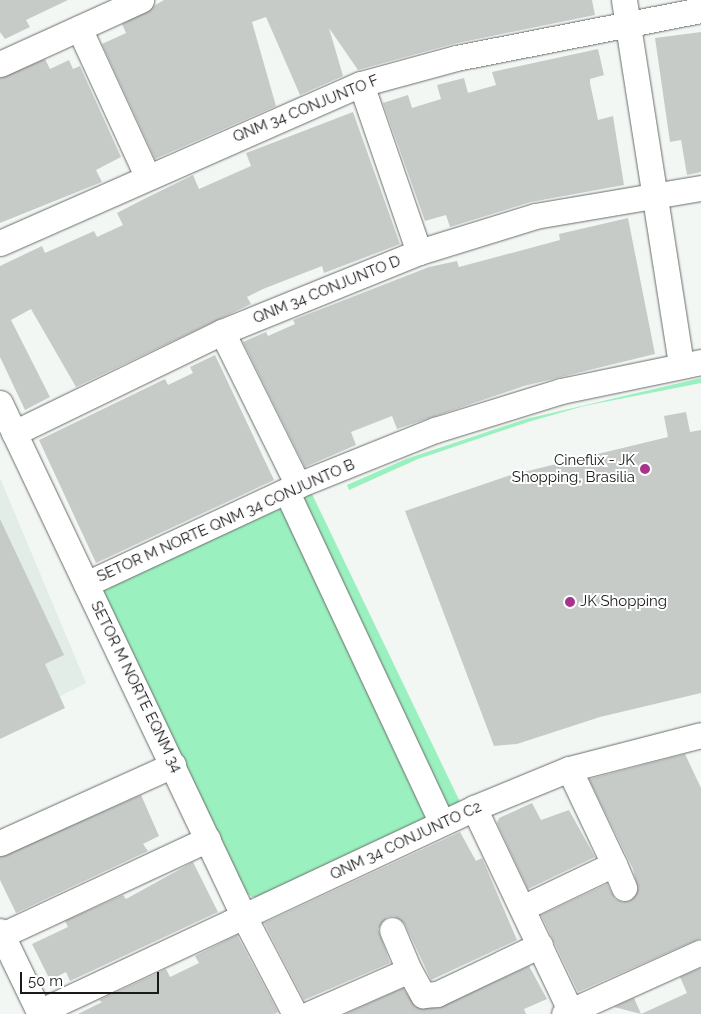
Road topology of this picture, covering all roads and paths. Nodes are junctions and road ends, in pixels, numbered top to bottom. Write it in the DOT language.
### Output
graph roads {
  1 [pos="141,0"];
  2 [pos="701,10"];
  3 [pos="626,11"];
  4 [pos="79,28"];
  5 [pos="0,64"];
  6 [pos="361,84"];
  7 [pos="147,176"];
  8 [pos="701,188"];
  9 [pos="656,193"];
  10 [pos="0,243"];
  11 [pos="419,252"];
  12 [pos="222,332"];
  13 [pos="691,364"];
  14 [pos="0,403"];
  15 [pos="14,433"];
  16 [pos="295,494"];
  17 [pos="86,584"];
  18 [pos="699,741"];
  19 [pos="173,764"];
  20 [pos="569,769"];
  21 [pos="474,808"];
  22 [pos="438,814"];
  23 [pos="208,839"];
  24 [pos="0,843"];
  25 [pos="614,864"];
  26 [pos="624,888"];
  27 [pos="522,908"];
  28 [pos="244,917"];
  29 [pos="392,930"];
  30 [pos="1,933"];
  31 [pos="540,945"];
  32 [pos="701,952"];
  33 [pos="409,970"];
  34 [pos="39,1013"];
  35 [pos="569,1013"];
  36 [pos="295,1014"];
  37 [pos="309,1014"];
  1 -- 4 [label="street"];
  2 -- 3 [label="street, QNM 34 CONJUNTO F"];
  3 -- 6 [label="street, QNM 34 CONJUNTO F"];
  3 -- 9 [label="street"];
  4 -- 5 [label="street"];
  4 -- 7 [label="street"];
  6 -- 7 [label="street, QNM 34 CONJUNTO F"];
  6 -- 11 [label="street"];
  7 -- 10 [label="street, QNM 34 CONJUNTO F"];
  8 -- 9 [label="street, QNM 34 CONJUNTO D"];
  9 -- 11 [label="street, QNM 34 CONJUNTO D"];
  9 -- 13 [label="street"];
  11 -- 12 [label="street, QNM 34 CONJUNTO D"];
  12 -- 15 [label="street, QNM 34 CONJUNTO D"];
  12 -- 16 [label="street"];
  13 -- 16 [label="street, SETOR M NORTE QNM 34 CONJUNTO B"];
  14 -- 15 [label="street, SETOR M NORTE EQNM 34"];
  15 -- 17 [label="street, SETOR M NORTE EQNM 34"];
  16 -- 17 [label="street, SETOR M NORTE QNM 34 CONJUNTO B"];
  16 -- 22 [label="street"];
  17 -- 19 [label="street, SETOR M NORTE EQNM 34"];
  18 -- 20 [label="street, QNM 34 CONJUNTO C2"];
  19 -- 23 [label="street, SETOR M NORTE EQNM 34"];
  19 -- 24 [label="street"];
  20 -- 21 [label="street, QNM 34 CONJUNTO C2"];
  20 -- 25 [label="street"];
  21 -- 27 [label="street"];
  21 -- 28 [label="street, QNM 34 CONJUNTO C2"];
  23 -- 28 [label="street, SETOR M NORTE EQNM 34"];
  23 -- 30 [label="street"];
  25 -- 26 [label="street"];
  25 -- 27 [label="street"];
  27 -- 31 [label="street"];
  28 -- 34 [label="street, QNM 34 CONJUNTO C2"];
  28 -- 36 [label="street, SETOR M NORTE EQNM 34"];
  29 -- 33 [label="street"];
  30 -- 34 [label="street"];
  31 -- 33 [label="street"];
  31 -- 35 [label="street"];
  32 -- 35 [label="street"];
  33 -- 37 [label="street"];
}
